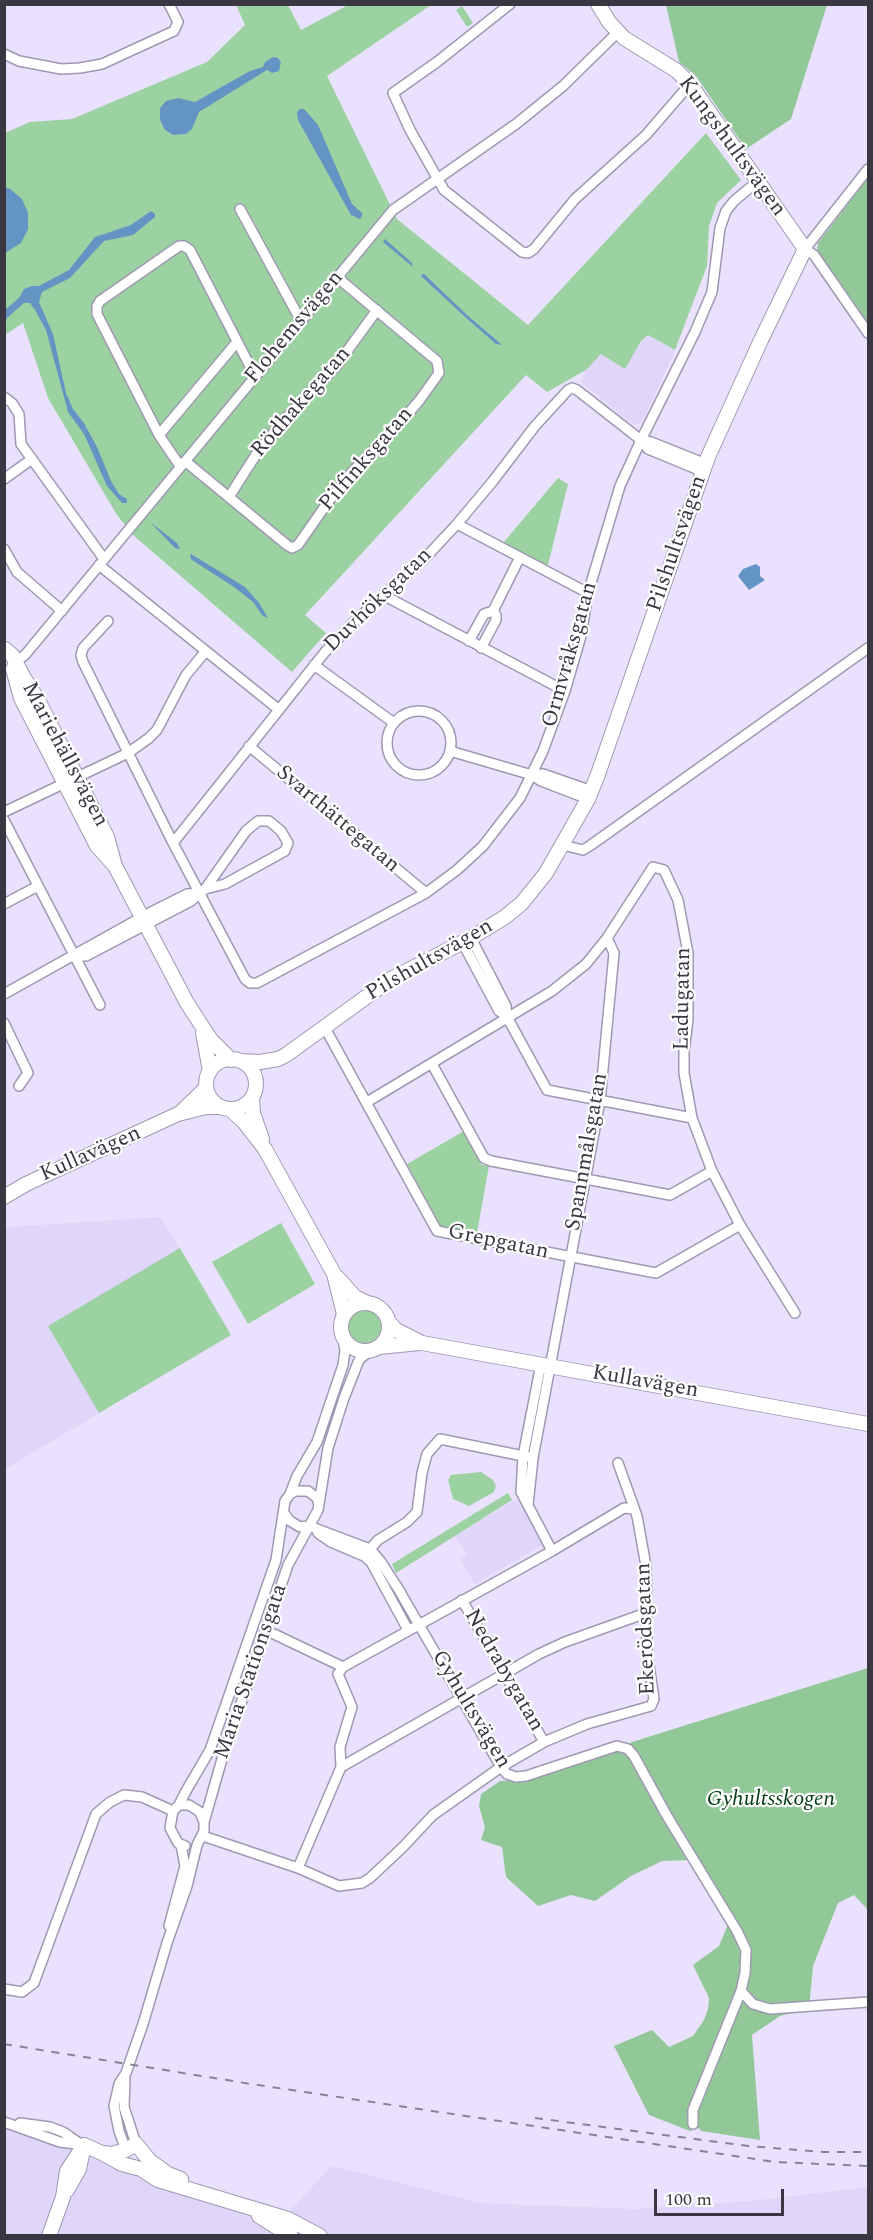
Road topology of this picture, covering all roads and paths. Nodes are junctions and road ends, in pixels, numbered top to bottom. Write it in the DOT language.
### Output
graph roads {
  1 [pos="169,4"];
  2 [pos="510,4"];
  3 [pos="598,4"];
  4 [pos="618,32"];
  5 [pos="4,54"];
  6 [pos="690,84"];
  7 [pos="868,169"];
  8 [pos="438,178"];
  9 [pos="758,181"];
  10 [pos="240,209"];
  11 [pos="805,249"];
  12 [pos="338,278"];
  13 [pos="377,310"];
  14 [pos="301,321"];
  15 [pos="868,333"];
  16 [pos="237,342"];
  17 [pos="255,376"];
  18 [pos="4,397"];
  19 [pos="159,435"];
  20 [pos="641,440"];
  21 [pos="32,459"];
  22 [pos="182,463"];
  23 [pos="705,468"];
  24 [pos="4,479"];
  25 [pos="229,497"];
  26 [pos="457,524"];
  27 [pos="4,549"];
  28 [pos="520,557"];
  29 [pos="102,562"];
  30 [pos="588,593"];
  31 [pos="382,596"];
  32 [pos="62,611"];
  33 [pos="493,611"];
  34 [pos="108,621"];
  35 [pos="469,641"];
  36 [pos="5,648"];
  37 [pos="481,648"];
  38 [pos="868,648"];
  39 [pos="206,651"];
  40 [pos="13,663"];
  41 [pos="314,665"];
  42 [pos="565,691"];
  43 [pos="278,709"];
  44 [pos="394,723"];
  45 [pos="249,746"];
  46 [pos="450,750"];
  47 [pos="128,753"];
  48 [pos="532,775"];
  49 [pos="70,780"];
  50 [pos="590,795"];
  51 [pos="4,812"];
  52 [pos="4,820"];
  53 [pos="173,843"];
  54 [pos="563,845"];
  55 [pos="38,886"];
  56 [pos="202,891"];
  57 [pos="426,893"];
  58 [pos="4,904"];
  59 [pos="144,921"];
  60 [pos="607,938"];
  61 [pos="467,940"];
  62 [pos="74,956"];
  63 [pos="4,994"];
  64 [pos="100,1005"];
  65 [pos="507,1017"];
  66 [pos="4,1023"];
  67 [pos="202,1028"];
  68 [pos="325,1028"];
  69 [pos="7,1035"];
  70 [pos="278,1059"];
  71 [pos="235,1060"];
  72 [pos="432,1064"];
  73 [pos="210,1071"];
  74 [pos="19,1086"];
  75 [pos="206,1088"];
  76 [pos="253,1094"];
  77 [pos="600,1101"];
  78 [pos="367,1102"];
  79 [pos="225,1108"];
  80 [pos="178,1114"];
  81 [pos="692,1118"];
  82 [pos="266,1149"];
  83 [pos="712,1171"];
  84 [pos="585,1179"];
  85 [pos="4,1197"];
  86 [pos="740,1225"];
  87 [pos="570,1258"];
  88 [pos="334,1274"];
  89 [pos="366,1303"];
  90 [pos="795,1313"];
  91 [pos="344,1314"];
  92 [pos="388,1321"];
  93 [pos="343,1339"];
  94 [pos="422,1342"];
  95 [pos="373,1349"];
  96 [pos="546,1365"];
  97 [pos="868,1424"];
  98 [pos="528,1457"];
  99 [pos="618,1463"];
  100 [pos="290,1494"];
  101 [pos="319,1505"];
  102 [pos="634,1509"];
  103 [pos="284,1513"];
  104 [pos="309,1526"];
  105 [pos="552,1551"];
  106 [pos="367,1552"];
  107 [pos="462,1600"];
  108 [pos="645,1613"];
  109 [pos="418,1624"];
  110 [pos="408,1630"];
  111 [pos="274,1634"];
  112 [pos="343,1667"];
  113 [pos="504,1673"];
  114 [pos="461,1697"];
  115 [pos="544,1742"];
  116 [pos="341,1767"];
  117 [pos="501,1767"];
  118 [pos="176,1808"];
  119 [pos="204,1822"];
  120 [pos="202,1836"];
  121 [pos="181,1845"];
  122 [pos="197,1845"];
  123 [pos="298,1868"];
  124 [pos="167,1943"];
  125 [pos="4,1989"];
  126 [pos="741,1991"];
  127 [pos="868,2002"];
  128 [pos="7,2122"];
  129 [pos="693,2124"];
  130 [pos="84,2145"];
  131 [pos="131,2147"];
  132 [pos="102,2153"];
  133 [pos="146,2165"];
  134 [pos="241,2206"];
  135 [pos="49,2235"];
  136 [pos="291,2235"];
  137 [pos="320,2235"];
  1 -- 5 [label="street"];
  2 -- 8 [label="street"];
  3 -- 4 [label="street, Kungshultsvägen"];
  4 -- 6 [label="street, Kungshultsvägen"];
  4 -- 8 [label="street, Flohemsvägen"];
  6 -- 8 [label="street"];
  6 -- 9 [label="street, Kungshultsvägen"];
  7 -- 11 [label="street, Pilshultsvägen"];
  8 -- 12 [label="street, Flohemsvägen"];
  9 -- 11 [label="street, Kungshultsvägen"];
  9 -- 20 [label="street, Ormvråksgatan"];
  10 -- 14 [label="street"];
  11 -- 15 [label="street"];
  11 -- 23 [label="street, Pilshultsvägen"];
  12 -- 13 [label="street, Pilfinksgatan"];
  12 -- 14 [label="street, Flohemsvägen"];
  13 -- 25 [label="street, Rödhakegatan"];
  13 -- 25 [label="street, Pilfinksgatan"];
  14 -- 17 [label="street, Flohemsvägen"];
  16 -- 17 [label="street"];
  16 -- 19 [label="street"];
  16 -- 19 [label="street, Pilfinksgatan"];
  17 -- 22 [label="street, Flohemsvägen"];
  18 -- 21 [label="street"];
  19 -- 22 [label="street, Pilfinksgatan"];
  20 -- 23 [label="street, Duvhöksgatan"];
  20 -- 26 [label="street, Duvhöksgatan"];
  20 -- 30 [label="street, Ormvråksgatan"];
  21 -- 24 [label="street"];
  21 -- 29 [label="street"];
  22 -- 25 [label="street, Pilfinksgatan"];
  22 -- 29 [label="street, Flohemsvägen"];
  23 -- 50 [label="street, Pilshultsvägen"];
  26 -- 28 [label="street"];
  26 -- 31 [label="street, Duvhöksgatan"];
  27 -- 32 [label="street"];
  28 -- 30 [label="street"];
  28 -- 33 [label="street"];
  29 -- 32 [label="street, Flohemsvägen"];
  29 -- 39 [label="street"];
  30 -- 42 [label="street, Ormvråksgatan"];
  31 -- 35 [label="street"];
  31 -- 41 [label="street, Duvhöksgatan"];
  32 -- 40 [label="street, Flohemsvägen"];
  33 -- 35 [label="street"];
  33 -- 37 [label="street"];
  34 -- 47 [label="street"];
  35 -- 37 [label="street"];
  36 -- 40 [label="street, Mariehällsvägen"];
  37 -- 42 [label="street"];
  38 -- 54 [label="street"];
  39 -- 43 [label="street"];
  39 -- 47 [label="street"];
  40 -- 49 [label="street, Mariehällsvägen"];
  41 -- 43 [label="street, Duvhöksgatan"];
  41 -- 44 [label="street"];
  42 -- 48 [label="street, Ormvråksgatan"];
  43 -- 45 [label="street, Duvhöksgatan"];
  44 -- 46 [label="street"];
  44 -- 46 [label="street"];
  45 -- 53 [label="street, Duvhöksgatan"];
  45 -- 57 [label="street, Svarthättegatan"];
  46 -- 48 [label="street"];
  47 -- 49 [label="street"];
  47 -- 53 [label="street"];
  48 -- 50 [label="street"];
  48 -- 57 [label="street, Ormvråksgatan"];
  49 -- 51 [label="street"];
  49 -- 59 [label="street, Mariehällsvägen"];
  50 -- 54 [label="street, Pilshultsvägen"];
  52 -- 55 [label="street"];
  53 -- 56 [label="street"];
  54 -- 61 [label="street, Pilshultsvägen"];
  55 -- 58 [label="street"];
  55 -- 62 [label="street"];
  56 -- 56 [label="street"];
  56 -- 57 [label="street, Ormvråksgatan"];
  56 -- 59 [label="street"];
  59 -- 62 [label="street"];
  59 -- 67 [label="street, Mariehällsvägen"];
  60 -- 65 [label="street, Ladugatan"];
  60 -- 77 [label="street, Spannmålsgatan"];
  60 -- 81 [label="street, Ladugatan"];
  61 -- 65 [label="street"];
  61 -- 68 [label="street, Pilshultsvägen"];
  62 -- 63 [label="street"];
  62 -- 64 [label="street"];
  65 -- 72 [label="street, Ladugatan"];
  65 -- 77 [label="street"];
  66 -- 69 [label="street"];
  67 -- 71 [label="street, Mariehällsvägen"];
  67 -- 73 [label="street, Mariehällsvägen"];
  68 -- 70 [label="street, Pilshultsvägen"];
  68 -- 78 [label="street, Grepgatan"];
  69 -- 74 [label="street"];
  70 -- 71 [label="street, Pilshultsvägen"];
  70 -- 76 [label="street, Pilshultsvägen"];
  71 -- 73 [label="street"];
  71 -- 76 [label="street"];
  72 -- 78 [label="street, Ladugatan"];
  72 -- 84 [label="street"];
  73 -- 75 [label="street"];
  75 -- 79 [label="street"];
  75 -- 80 [label="street, Kullavägen"];
  76 -- 79 [label="street"];
  76 -- 82 [label="street, Kullavägen"];
  77 -- 81 [label="street"];
  77 -- 84 [label="street, Spannmålsgatan"];
  78 -- 87 [label="street, Grepgatan"];
  79 -- 80 [label="street, Kullavägen"];
  79 -- 82 [label="street, Kullavägen"];
  80 -- 85 [label="street, Kullavägen"];
  81 -- 83 [label="street, Ladugatan"];
  82 -- 88 [label="street, Kullavägen"];
  83 -- 84 [label="street"];
  83 -- 86 [label="street, Ladugatan"];
  84 -- 87 [label="street, Spannmålsgatan"];
  86 -- 87 [label="street, Grepgatan"];
  86 -- 90 [label="street, Ladugatan"];
  87 -- 96 [label="street, Spannmålsgatan"];
  88 -- 89 [label="street, Kullavägen"];
  88 -- 91 [label="street, Kullavägen"];
  89 -- 91 [label="street"];
  89 -- 92 [label="street, Kullavägen"];
  91 -- 93 [label="street, Kullavägen"];
  92 -- 94 [label="street, Kullavägen"];
  92 -- 95 [label="street"];
  93 -- 95 [label="street"];
  93 -- 100 [label="street, Maria Stationsgata"];
  94 -- 95 [label="street, Kullavägen"];
  94 -- 96 [label="street, Kullavägen"];
  95 -- 101 [label="street, Maria Stationsgata"];
  96 -- 97 [label="street, Kullavägen"];
  96 -- 98 [label="street, Spannmålsgatan"];
  98 -- 105 [label="street, Spannmålsgatan"];
  98 -- 106 [label="street"];
  99 -- 102 [label="street, Ekerödsgatan"];
  100 -- 101 [label="street"];
  100 -- 103 [label="street, Maria Stationsgata"];
  101 -- 104 [label="street, Maria Stationsgata"];
  102 -- 105 [label="street"];
  102 -- 108 [label="street, Ekerödsgatan"];
  103 -- 104 [label="street"];
  103 -- 118 [label="street, Maria Stationsgata"];
  104 -- 106 [label="street"];
  104 -- 119 [label="street, Maria Stationsgata"];
  105 -- 107 [label="street"];
  106 -- 109 [label="street, Gyhultsvägen"];
  106 -- 110 [label="street"];
  107 -- 109 [label="street"];
  107 -- 113 [label="street, Nedrabygatan"];
  108 -- 113 [label="street"];
  108 -- 115 [label="street, Ekerödsgatan"];
  109 -- 110 [label="street"];
  109 -- 114 [label="street, Gyhultsvägen"];
  110 -- 112 [label="street"];
  111 -- 112 [label="street"];
  112 -- 116 [label="street"];
  113 -- 114 [label="street"];
  113 -- 115 [label="street, Nedrabygatan"];
  114 -- 116 [label="street"];
  114 -- 117 [label="street, Gyhultsvägen"];
  115 -- 117 [label="street, Ekerödsgatan"];
  116 -- 123 [label="street"];
  117 -- 123 [label="street, Ekerödsgatan"];
  117 -- 126 [label="street, Gyhultsvägen"];
  118 -- 119 [label="street"];
  118 -- 121 [label="street, Maria Stationsgata"];
  118 -- 125 [label="street"];
  119 -- 120 [label="street, Maria Stationsgata"];
  120 -- 122 [label="street, Maria Stationsgata"];
  120 -- 123 [label="street, Ekerödsgatan"];
  121 -- 122 [label="street"];
  121 -- 124 [label="street, Maria Stationsgata"];
  122 -- 124 [label="street, Maria Stationsgata"];
  124 -- 131 [label="street, Maria Stationsgata"];
  126 -- 127 [label="street"];
  126 -- 129 [label="street, Gyhultsvägen"];
  128 -- 130 [label="street"];
  130 -- 132 [label="street"];
  130 -- 135 [label="street"];
  131 -- 132 [label="street"];
  131 -- 133 [label="street, Maria Stationsgata"];
  132 -- 133 [label="street"];
  133 -- 134 [label="street"];
  134 -- 136 [label="street"];
  134 -- 137 [label="street"];
}
